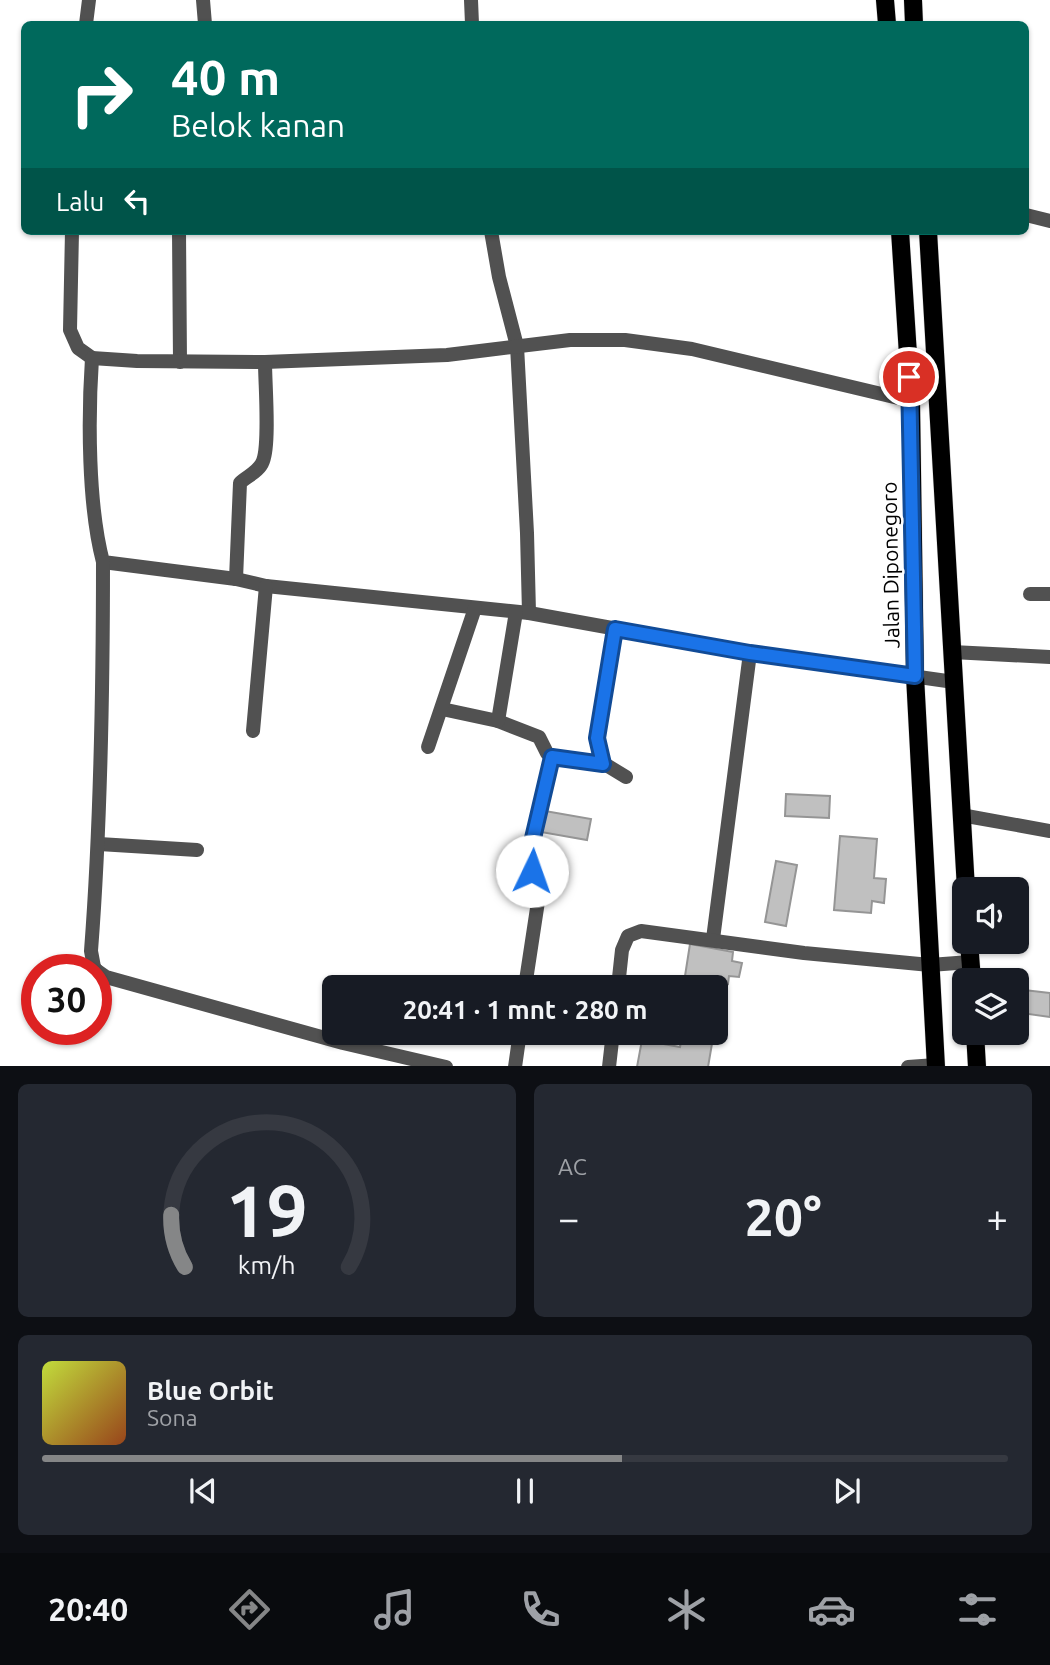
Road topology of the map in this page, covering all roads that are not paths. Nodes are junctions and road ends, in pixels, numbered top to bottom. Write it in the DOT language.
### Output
graph roads {
  1 [pos="89,0"];
  2 [pos="203,0"];
  3 [pos="471,0"];
  4 [pos="885,0"];
  5 [pos="913,0"];
  6 [pos="86,21"];
  7 [pos="205,21"];
  8 [pos="472,21"];
  9 [pos="887,21"];
  10 [pos="914,21"];
  11 [pos="1029,216"];
  12 [pos="1050,221"];
  13 [pos="72,235"];
  14 [pos="179,235"];
  15 [pos="492,235"];
  16 [pos="900,235"];
  17 [pos="928,235"];
  18 [pos="517,346"];
  19 [pos="92,358"];
  20 [pos="180,362"];
  21 [pos="265,362"];
  22 [pos="911,401"];
  23 [pos="103,562"];
  24 [pos="236,579"];
  25 [pos="266,586"];
  26 [pos="1050,593"];
  27 [pos="1030,594"];
  28 [pos="475,608"];
  29 [pos="522,612"];
  30 [pos="615,629"];
  31 [pos="952,652"];
  32 [pos="750,653"];
  33 [pos="1050,657"];
  34 [pos="915,676"];
  35 [pos="954,682"];
  36 [pos="442,709"];
  37 [pos="498,721"];
  38 [pos="253,730"];
  39 [pos="428,747"];
  40 [pos="552,757"];
  41 [pos="603,764"];
  42 [pos="626,777"];
  43 [pos="961,816"];
  44 [pos="1050,831"];
  45 [pos="99,844"];
  46 [pos="197,850"];
  47 [pos="965,877"];
  48 [pos="713,939"];
  49 [pos="91,954"];
  50 [pos="930,965"];
  51 [pos="952,968"];
  52 [pos="527,975"];
  53 [pos="619,975"];
  54 [pos="112,979"];
  55 [pos="518,1045"];
  56 [pos="611,1045"];
  57 [pos="976,1045"];
  58 [pos="446,1066"];
  59 [pos="515,1066"];
  60 [pos="609,1066"];
  61 [pos="908,1066"];
  62 [pos="936,1066"];
  63 [pos="977,1066"];
  1 -- 6 [label="street"];
  2 -- 7 [label="street"];
  3 -- 8 [label="street"];
  4 -- 9 [label="main road"];
  5 -- 10 [label="main road"];
  11 -- 12 [label="street"];
  13 -- 19 [label="street"];
  14 -- 20 [label="street"];
  15 -- 18 [label="street"];
  16 -- 22 [label="main road, Jalan Diponegoro"];
  17 -- 31 [label="main road"];
  18 -- 21 [label="street"];
  18 -- 22 [label="street"];
  18 -- 29 [label="street"];
  19 -- 20 [label="street"];
  19 -- 23 [label="street"];
  20 -- 21 [label="street"];
  21 -- 24 [label="street"];
  22 -- 34 [label="main road, Jalan Diponegoro"];
  23 -- 24 [label="street"];
  23 -- 45 [label="street"];
  24 -- 25 [label="street"];
  25 -- 28 [label="street"];
  25 -- 38 [label="street"];
  26 -- 27 [label="street"];
  28 -- 29 [label="street"];
  28 -- 36 [label="street"];
  29 -- 30 [label="street"];
  29 -- 37 [label="street"];
  30 -- 32 [label="street"];
  30 -- 41 [label="street"];
  31 -- 33 [label="street"];
  31 -- 35 [label="main road"];
  32 -- 34 [label="street"];
  32 -- 48 [label="street"];
  34 -- 35 [label="street"];
  34 -- 50 [label="main road, Jalan Diponegoro"];
  35 -- 43 [label="main road"];
  36 -- 37 [label="street"];
  36 -- 39 [label="street"];
  37 -- 40 [label="street"];
  40 -- 41 [label="street"];
  40 -- 52 [label="street"];
  41 -- 42 [label="street"];
  43 -- 44 [label="street"];
  43 -- 47 [label="main road"];
  45 -- 46 [label="street"];
  45 -- 49 [label="street"];
  48 -- 50 [label="street"];
  48 -- 53 [label="street"];
  50 -- 51 [label="street"];
  50 -- 62 [label="main road, Jalan Diponegoro"];
  54 -- 58 [label="street"];
  55 -- 59 [label="street"];
  56 -- 60 [label="street"];
  57 -- 63 [label="main road"];
  61 -- 62 [label="street"];
}
